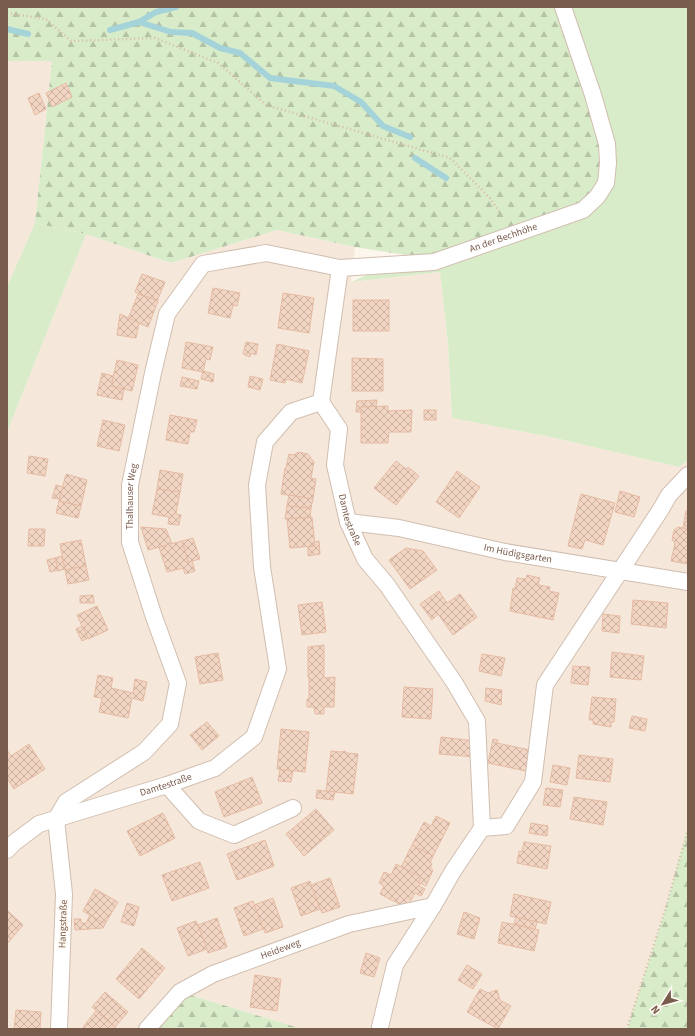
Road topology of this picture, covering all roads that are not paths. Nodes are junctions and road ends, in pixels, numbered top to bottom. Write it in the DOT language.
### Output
graph roads {
  1 [pos="563,7"];
  2 [pos="340,268"];
  3 [pos="321,402"];
  4 [pos="688,475"];
  5 [pos="348,522"];
  6 [pos="620,571"];
  7 [pos="688,582"];
  8 [pos="167,784"];
  9 [pos="293,808"];
  10 [pos="56,819"];
  11 [pos="482,828"];
  12 [pos="7,850"];
  13 [pos="433,906"];
  14 [pos="380,1027"];
  15 [pos="59,1029"];
  16 [pos="147,1029"];
  1 -- 2 [label="street, An der Bechhöhe"];
  2 -- 3 [label="street"];
  2 -- 10 [label="street, Thalhauser Weg"];
  3 -- 5 [label="street, Damtestraße"];
  3 -- 8 [label="street, Damtestraße"];
  4 -- 6 [label="street"];
  5 -- 6 [label="street, Im Hüdigsgarten"];
  5 -- 11 [label="street, Damtestraße"];
  6 -- 7 [label="street, Im Hüdigsgarten"];
  6 -- 11 [label="street"];
  8 -- 9 [label="street"];
  8 -- 10 [label="street, Damtestraße"];
  10 -- 12 [label="street, Damtestraße"];
  10 -- 15 [label="street, Hangstraße"];
  11 -- 13 [label="street"];
  13 -- 14 [label="street"];
  13 -- 16 [label="street, Heideweg"];
}
